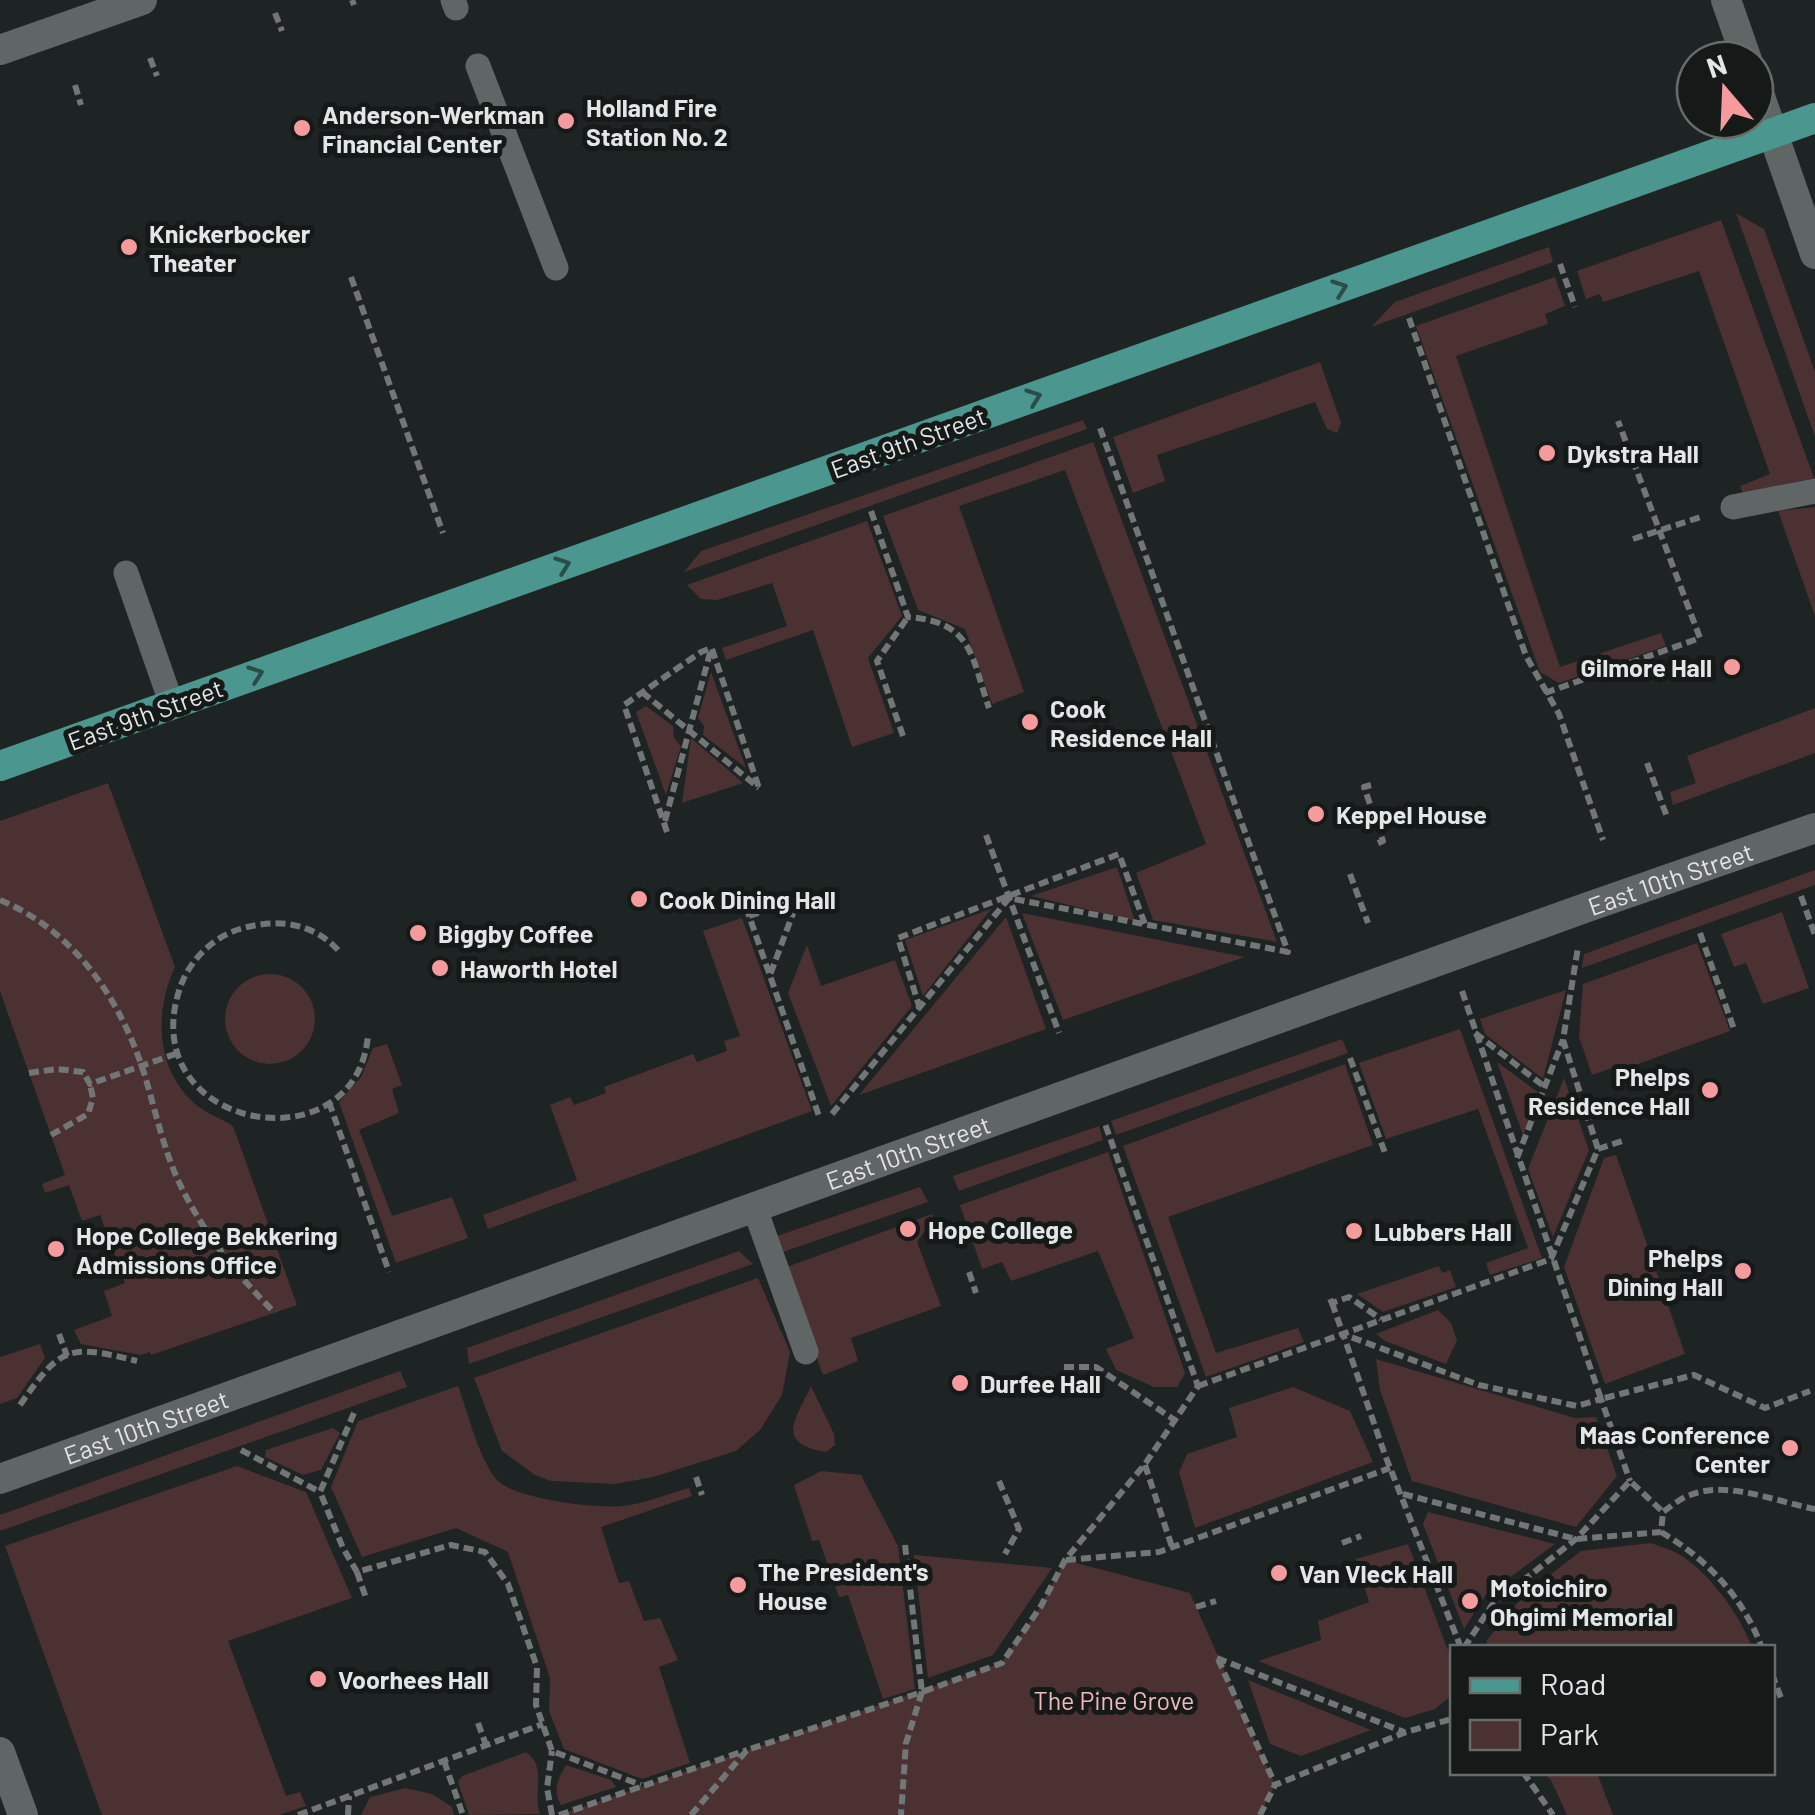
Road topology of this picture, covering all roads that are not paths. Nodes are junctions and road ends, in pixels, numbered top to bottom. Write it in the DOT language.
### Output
graph roads {
  1 [pos="142,0"];
  2 [pos="1726,0"];
  3 [pos="1740,40"];
  4 [pos="0,50"];
  5 [pos="478,66"];
  6 [pos="1815,118"];
  7 [pos="1775,132"];
  8 [pos="1775,139"];
  9 [pos="1753,140"];
  10 [pos="1815,254"];
  11 [pos="556,268"];
  12 [pos="1815,491"];
  13 [pos="1733,507"];
  14 [pos="126,573"];
  15 [pos="172,705"];
  16 [pos="0,766"];
  17 [pos="1815,828"];
  18 [pos="754,1209"];
  19 [pos="806,1352"];
  20 [pos="0,1479"];
  21 [pos="0,1752"];
  22 [pos="23,1815"];
  1 -- 4 [label="street"];
  2 -- 3 [label="street"];
  5 -- 11 [label="lane"];
  6 -- 7 [label="main road, East 9th Street"];
  8 -- 10 [label="street"];
  15 -- 9 [label="main road, East 9th Street, one-way"];
  12 -- 13 [label="lane"];
  14 -- 15 [label="lane"];
  15 -- 16 [label="main road, East 9th Street"];
  17 -- 18 [label="street, East 10th Street"];
  18 -- 19 [label="lane"];
  18 -- 20 [label="street, East 10th Street"];
  21 -- 22 [label="street"];
}
